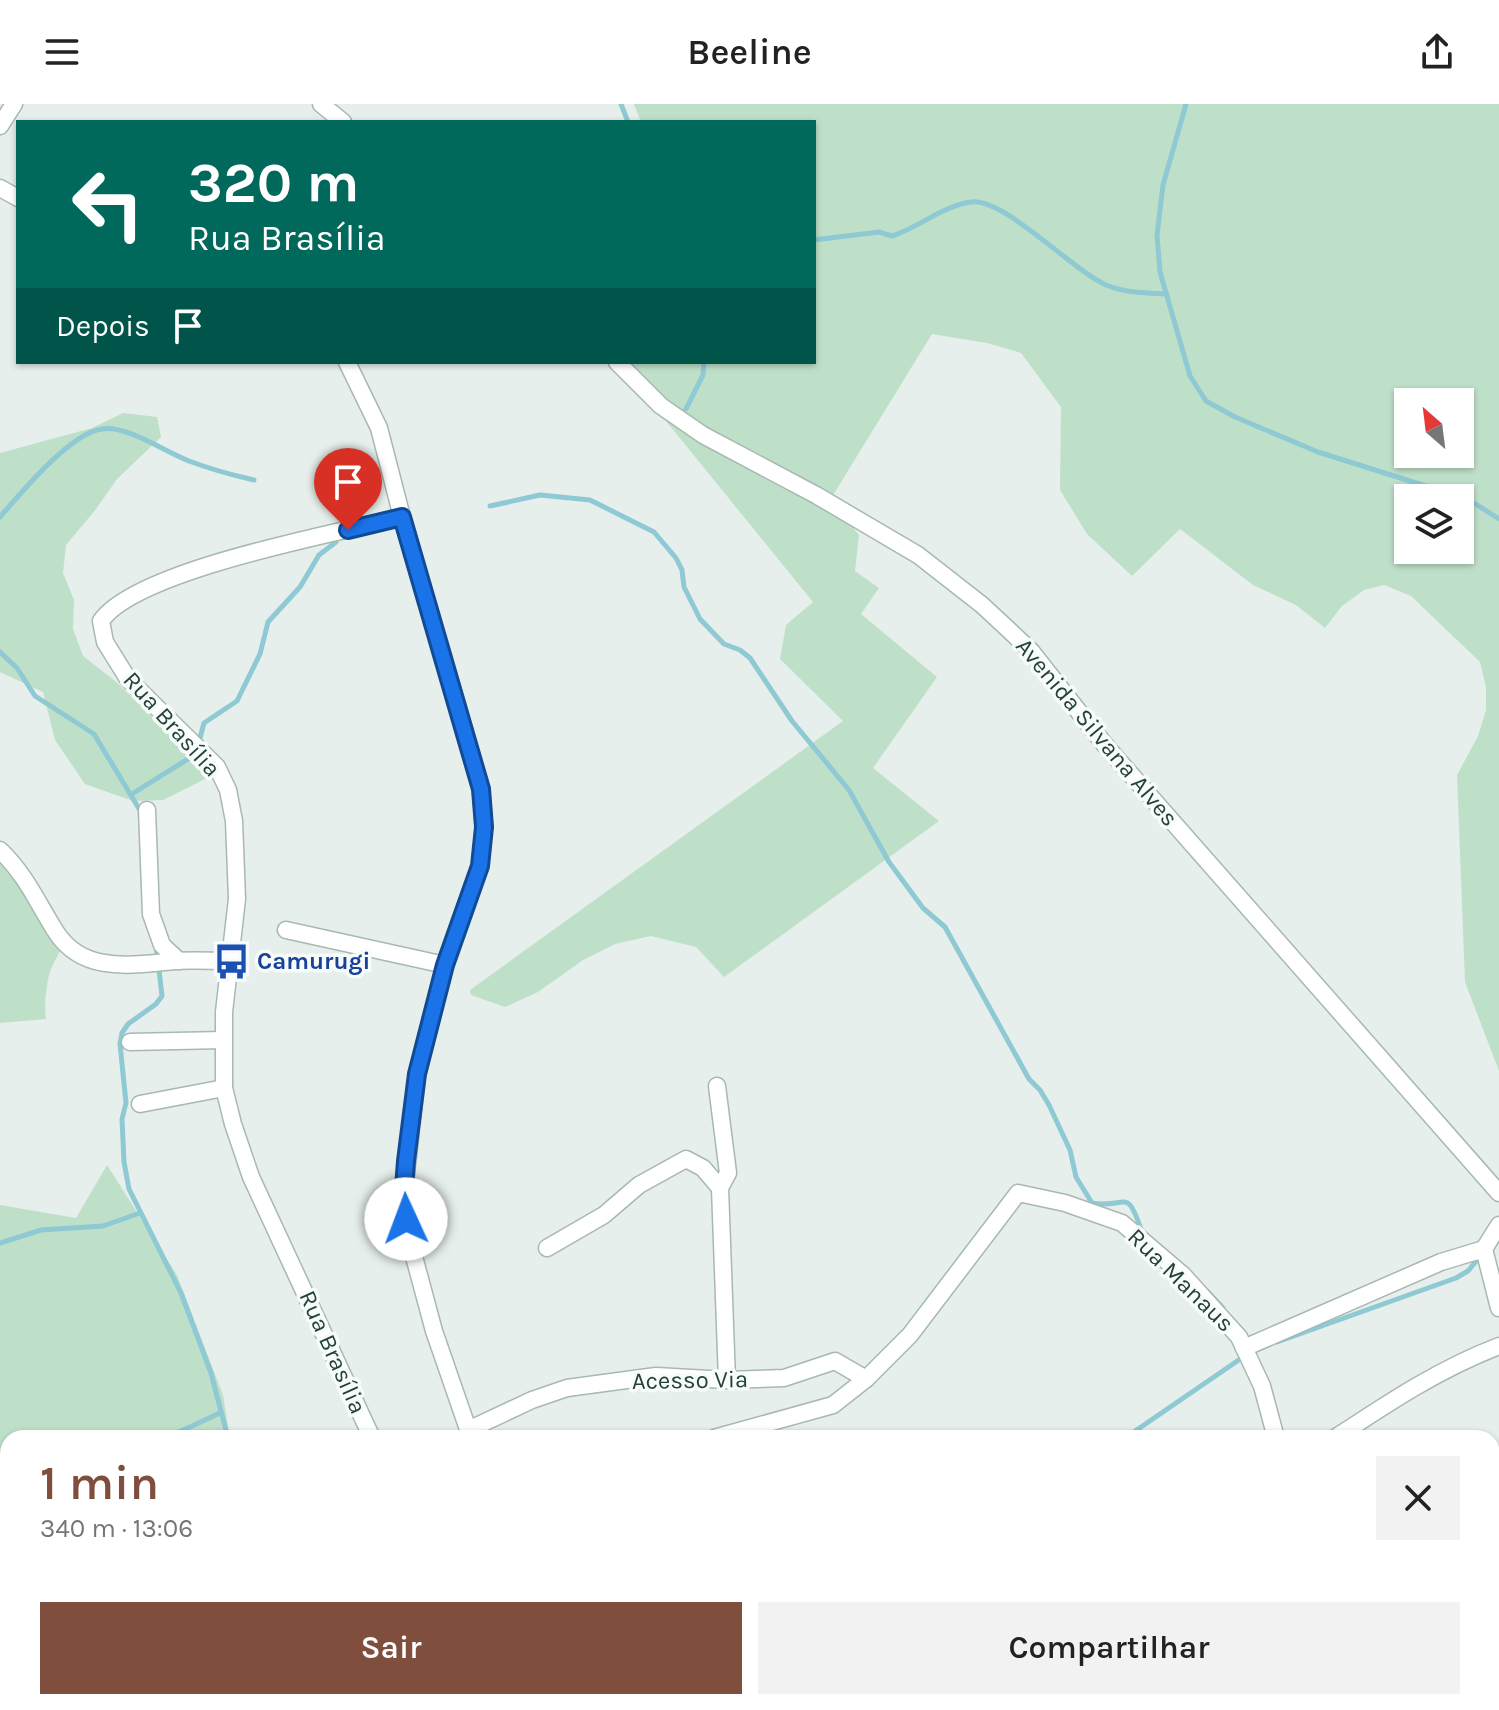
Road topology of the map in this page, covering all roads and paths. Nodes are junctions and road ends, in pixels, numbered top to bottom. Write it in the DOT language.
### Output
graph roads {
  1 [pos="14,104"];
  2 [pos="321,104"];
  3 [pos="341,120"];
  4 [pos="0,126"];
  5 [pos="348,364"];
  6 [pos="619,364"];
  7 [pos="402,517"];
  8 [pos="147,810"];
  9 [pos="0,850"];
  10 [pos="286,930"];
  11 [pos="179,961"];
  12 [pos="231,961"];
  13 [pos="445,965"];
  14 [pos="223,1040"];
  15 [pos="130,1042"];
  16 [pos="717,1086"];
  17 [pos="224,1088"];
  18 [pos="140,1104"];
  19 [pos="720,1188"];
  20 [pos="1499,1193"];
  21 [pos="1499,1225"];
  22 [pos="547,1248"];
  23 [pos="1484,1249"];
  24 [pos="1499,1308"];
  25 [pos="1499,1346"];
  26 [pos="1244,1348"];
  27 [pos="866,1379"];
  28 [pos="727,1380"];
  29 [pos="368,1430"];
  30 [pos="468,1430"];
  31 [pos="476,1430"];
  32 [pos="743,1430"];
  33 [pos="1274,1430"];
  34 [pos="1347,1430"];
  1 -- 4 [label="street"];
  2 -- 3 [label="street"];
  5 -- 7 [label="street"];
  6 -- 20 [label="street, Avenida Silvana Alves"];
  7 -- 12 [label="street, Rua Brasília"];
  7 -- 13 [label="street"];
  8 -- 11 [label="street"];
  9 -- 11 [label="street"];
  10 -- 13 [label="street"];
  11 -- 12 [label="street"];
  12 -- 14 [label="street, Rua Brasília"];
  13 -- 30 [label="street"];
  14 -- 15 [label="street"];
  14 -- 17 [label="street, Rua Brasília"];
  16 -- 19 [label="street"];
  17 -- 18 [label="street"];
  17 -- 29 [label="street, Rua Brasília"];
  19 -- 22 [label="street"];
  19 -- 28 [label="street"];
  21 -- 23 [label="street"];
  23 -- 24 [label="street"];
  23 -- 26 [label="street"];
  25 -- 34 [label="street"];
  26 -- 27 [label="street, Rua Manaus"];
  26 -- 33 [label="street, Rua Manaus"];
  27 -- 28 [label="street, Acesso Via"];
  27 -- 32 [label="street"];
  28 -- 31 [label="street, Acesso Via"];
}
